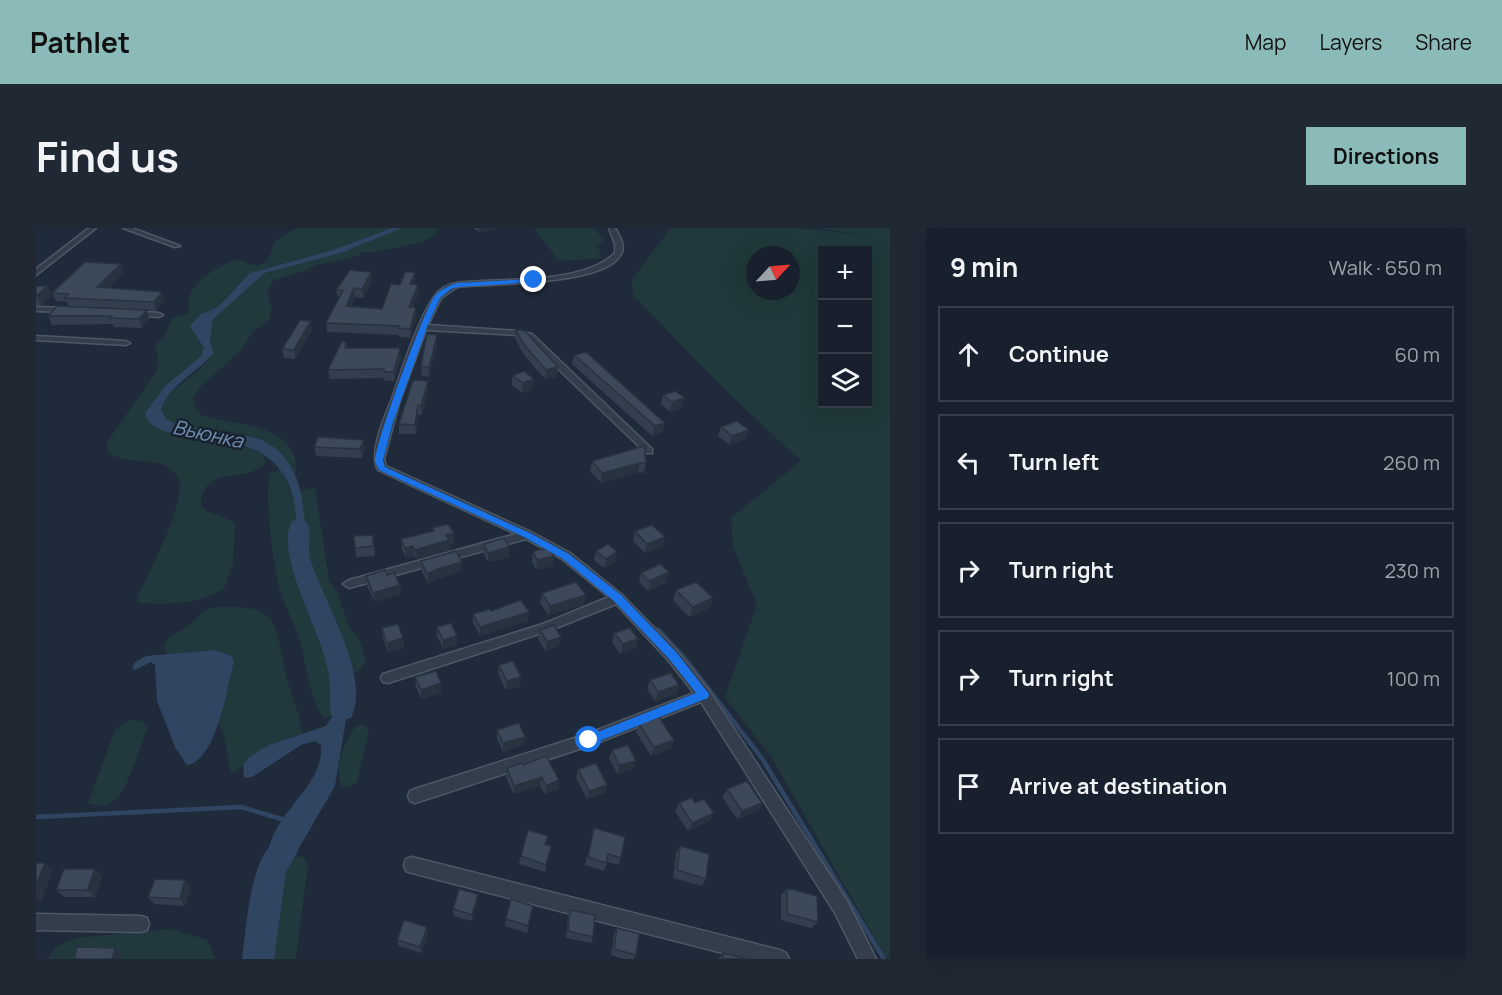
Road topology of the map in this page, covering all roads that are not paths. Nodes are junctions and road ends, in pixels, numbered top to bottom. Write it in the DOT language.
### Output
graph roads {
  1 [pos="93,228"];
  2 [pos="126,228"];
  3 [pos="612,228"];
  4 [pos="177,246"];
  5 [pos="36,273"];
  6 [pos="36,309"];
  7 [pos="75,310"];
  8 [pos="123,313"];
  9 [pos="159,315"];
  10 [pos="424,327"];
  11 [pos="36,338"];
  12 [pos="126,343"];
  13 [pos="649,451"];
  14 [pos="527,535"];
  15 [pos="349,584"];
  16 [pos="618,598"];
  17 [pos="388,678"];
  18 [pos="704,694"];
  19 [pos="416,796"];
  20 [pos="412,865"];
  21 [pos="36,922"];
  22 [pos="141,924"];
  23 [pos="780,959"];
  24 [pos="867,959"];
  1 -- 5 [label="street"];
  2 -- 4 [label="street"];
  3 -- 10 [label="street"];
  6 -- 7 [label="street"];
  8 -- 9 [label="street"];
  10 -- 13 [label="street"];
  10 -- 14 [label="street"];
  11 -- 12 [label="street"];
  14 -- 15 [label="street"];
  14 -- 16 [label="street"];
  16 -- 17 [label="street"];
  16 -- 18 [label="street"];
  18 -- 19 [label="street"];
  18 -- 24 [label="street"];
  20 -- 23 [label="street"];
  21 -- 22 [label="street"];
}
